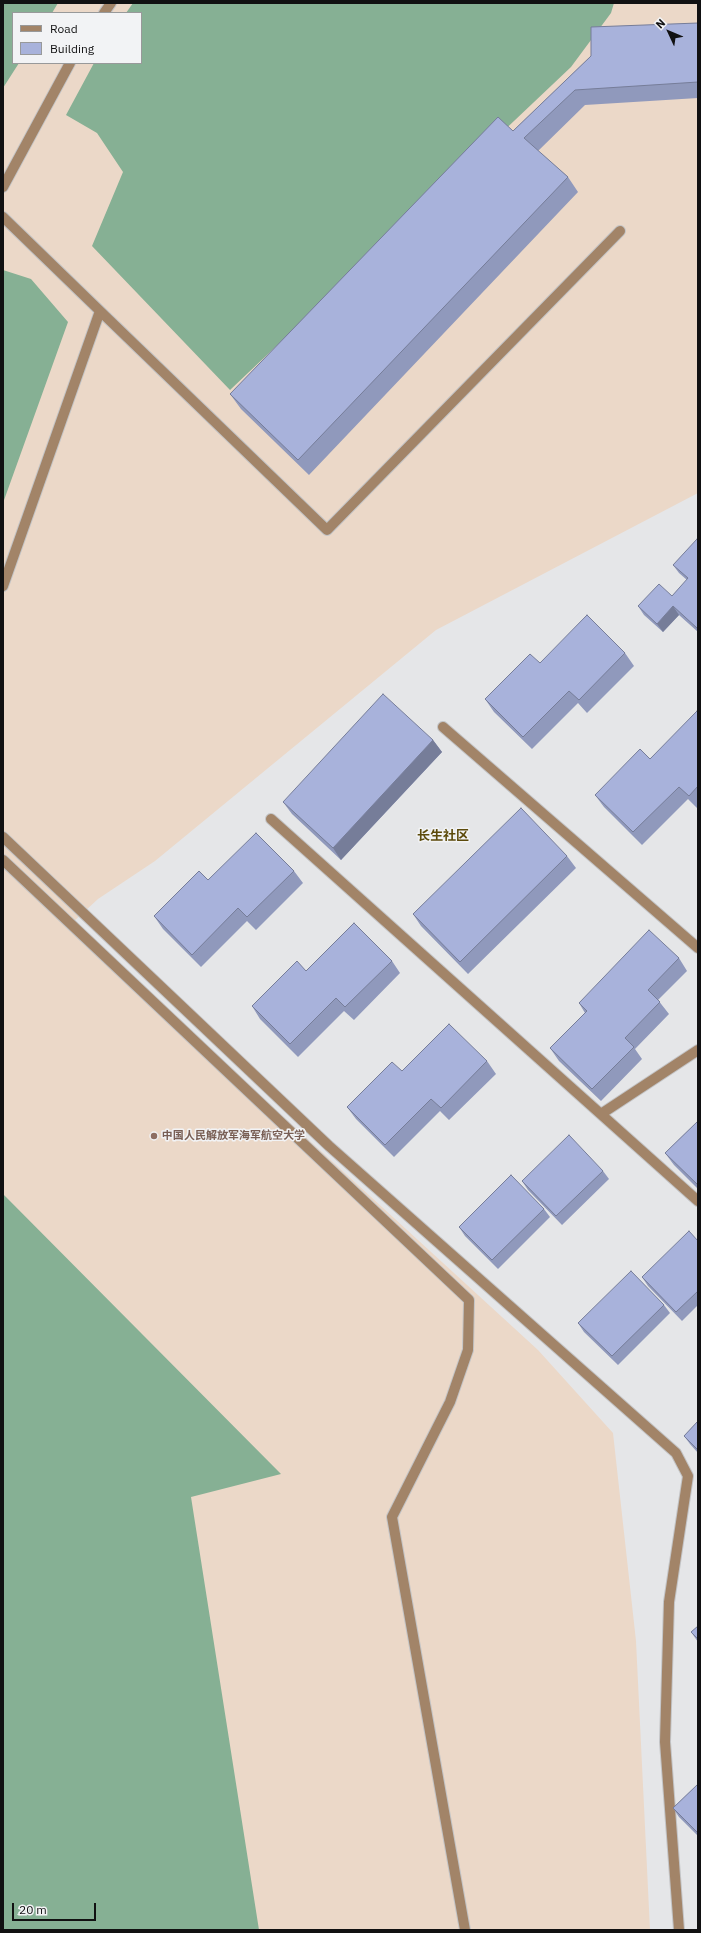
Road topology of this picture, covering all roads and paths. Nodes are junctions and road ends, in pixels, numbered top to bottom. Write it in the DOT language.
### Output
graph roads {
  1 [pos="111,3"];
  2 [pos="105,12"];
  3 [pos="69,64"];
  4 [pos="3,186"];
  5 [pos="3,217"];
  6 [pos="620,231"];
  7 [pos="100,311"];
  8 [pos="3,586"];
  9 [pos="443,727"];
  10 [pos="271,819"];
  11 [pos="3,837"];
  12 [pos="3,860"];
  13 [pos="698,948"];
  14 [pos="698,1050"];
  15 [pos="601,1114"];
  16 [pos="698,1201"];
  17 [pos="465,1930"];
  18 [pos="679,1930"];
  1 -- 2 [label="street"];
  3 -- 4 [label="street"];
  5 -- 7 [label="street"];
  6 -- 7 [label="street"];
  7 -- 8 [label="street"];
  9 -- 13 [label="street"];
  10 -- 15 [label="street"];
  11 -- 18 [label="street"];
  12 -- 17 [label="street"];
  14 -- 15 [label="street"];
  15 -- 16 [label="street"];
}
